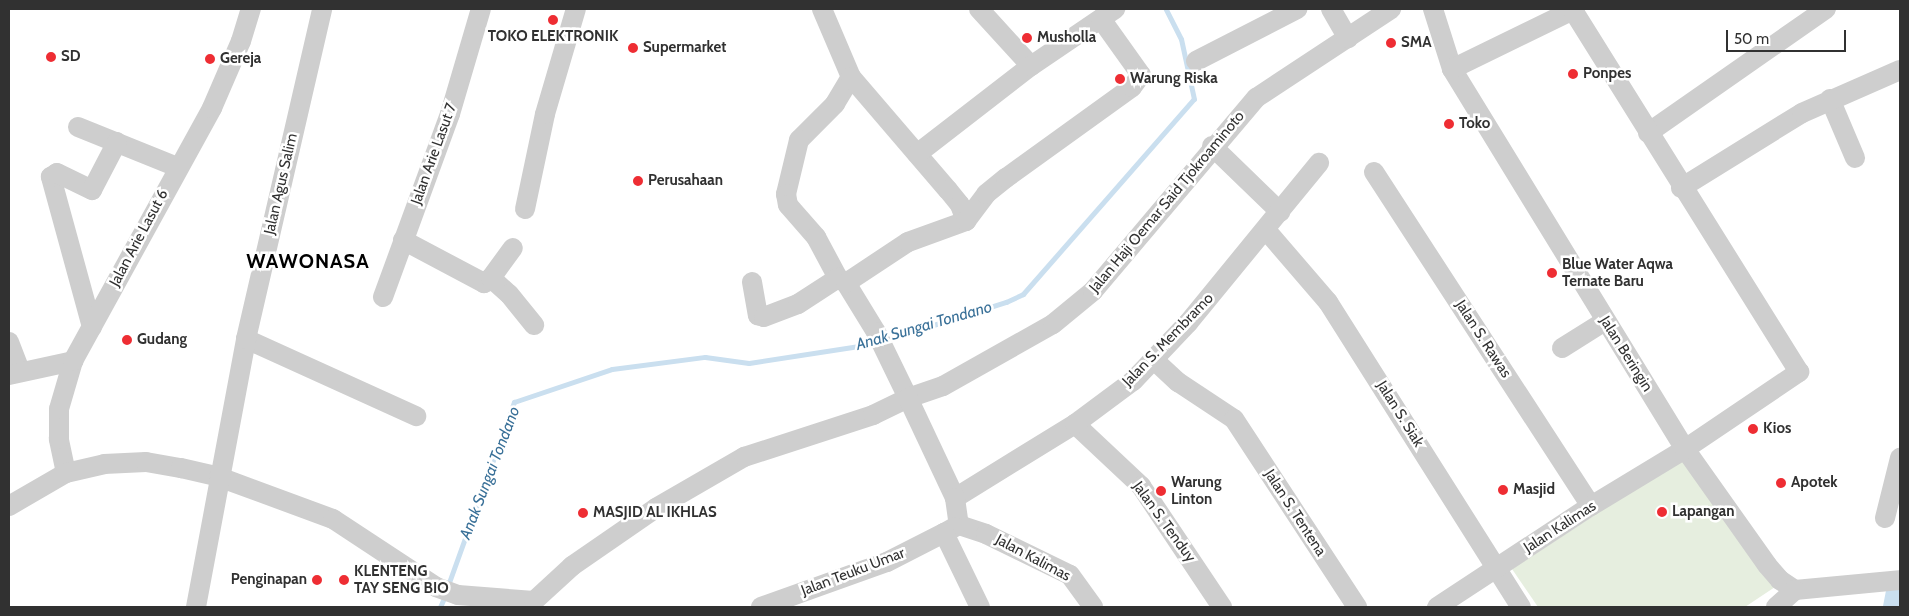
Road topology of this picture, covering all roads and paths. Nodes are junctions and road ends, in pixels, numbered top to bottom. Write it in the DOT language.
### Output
graph roads {
  1 [pos="251,9"];
  2 [pos="322,9"];
  3 [pos="481,9"];
  4 [pos="576,9"];
  5 [pos="822,9"];
  6 [pos="979,9"];
  7 [pos="1297,9"];
  8 [pos="1331,9"];
  9 [pos="1391,9"];
  10 [pos="1433,9"];
  11 [pos="1574,9"];
  12 [pos="1826,9"];
  13 [pos="1108,14"];
  14 [pos="1348,40"];
  15 [pos="1196,61"];
  16 [pos="1031,66"];
  17 [pos="1452,68"];
  18 [pos="1900,70"];
  19 [pos="851,77"];
  20 [pos="1830,99"];
  21 [pos="78,127"];
  22 [pos="1648,133"];
  23 [pos="117,142"];
  24 [pos="1212,146"];
  25 [pos="917,154"];
  26 [pos="1855,158"];
  27 [pos="1319,163"];
  28 [pos="177,167"];
  29 [pos="1374,172"];
  30 [pos="1681,188"];
  31 [pos="525,209"];
  32 [pos="1280,212"];
  33 [pos="966,221"];
  34 [pos="1266,230"];
  35 [pos="403,240"];
  36 [pos="513,248"];
  37 [pos="491,278"];
  38 [pos="842,280"];
  39 [pos="752,282"];
  40 [pos="383,297"];
  41 [pos="1605,321"];
  42 [pos="534,325"];
  43 [pos="92,328"];
  44 [pos="246,339"];
  45 [pos="9,342"];
  46 [pos="1562,348"];
  47 [pos="1153,359"];
  48 [pos="73,361"];
  49 [pos="14,373"];
  50 [pos="908,398"];
  51 [pos="416,416"];
  52 [pos="1075,424"];
  53 [pos="1685,449"];
  54 [pos="1900,458"];
  55 [pos="66,473"];
  56 [pos="219,477"];
  57 [pos="955,498"];
  58 [pos="9,506"];
  59 [pos="1591,506"];
  60 [pos="1885,518"];
  61 [pos="952,529"];
  62 [pos="1496,568"];
  63 [pos="1900,580"];
  64 [pos="1795,590"];
  65 [pos="535,604"];
  66 [pos="196,607"];
  67 [pos="761,607"];
  68 [pos="980,607"];
  69 [pos="1093,607"];
  70 [pos="1222,607"];
  71 [pos="1357,607"];
  72 [pos="1437,607"];
  73 [pos="1521,607"];
  74 [pos="1776,607"];
  1 -- 28 [label="street, Jalan Arie Lasut 6"];
  2 -- 44 [label="street, Jalan Agus Salim"];
  3 -- 35 [label="street, Jalan Arie Lasut 7"];
  4 -- 31 [label="street"];
  5 -- 19 [label="street"];
  6 -- 16 [label="street"];
  7 -- 15 [label="street"];
  8 -- 14 [label="street"];
  9 -- 14 [label="street, Jalan Haji Oemar Said Tjokroaminoto"];
  10 -- 17 [label="street, Jalan Beringin"];
  11 -- 17 [label="street"];
  11 -- 22 [label="street"];
  12 -- 22 [label="street"];
  13 -- 16 [label="street"];
  13 -- 33 [label="street"];
  14 -- 24 [label="street, Jalan Haji Oemar Said Tjokroaminoto"];
  16 -- 25 [label="street"];
  17 -- 41 [label="street, Jalan Beringin"];
  18 -- 20 [label="street"];
  19 -- 25 [label="street"];
  19 -- 38 [label="street"];
  20 -- 26 [label="street"];
  20 -- 30 [label="street"];
  21 -- 23 [label="street"];
  22 -- 30 [label="street"];
  23 -- 28 [label="street"];
  23 -- 43 [label="street"];
  24 -- 32 [label="street"];
  24 -- 50 [label="street, Jalan Haji Oemar Said Tjokroaminoto"];
  25 -- 33 [label="street"];
  27 -- 32 [label="street"];
  28 -- 43 [label="street, Jalan Arie Lasut 6"];
  29 -- 59 [label="street, Jalan S. Rawas"];
  30 -- 53 [label="street, Jalan Kalimas"];
  32 -- 34 [label="street"];
  33 -- 38 [label="street"];
  34 -- 47 [label="street, Jalan S. Membramo"];
  34 -- 62 [label="street, Jalan S. Siak"];
  35 -- 37 [label="street"];
  35 -- 40 [label="street, Jalan Arie Lasut 7"];
  36 -- 37 [label="street"];
  37 -- 42 [label="street"];
  38 -- 39 [label="street"];
  38 -- 50 [label="street"];
  41 -- 46 [label="street"];
  41 -- 53 [label="street, Jalan Beringin"];
  43 -- 48 [label="street, Jalan Arie Lasut 6"];
  44 -- 51 [label="street"];
  44 -- 56 [label="street, Jalan Agus Salim"];
  45 -- 49 [label="street"];
  47 -- 52 [label="street, Jalan S. Membramo"];
  47 -- 71 [label="street, Jalan S. Tentena"];
  48 -- 49 [label="street"];
  48 -- 55 [label="street, Jalan Arie Lasut 6"];
  50 -- 57 [label="street"];
  50 -- 65 [label="street, Jalan Haji Oemar Said Tjokroaminoto"];
  52 -- 57 [label="street, Jalan S. Membramo"];
  52 -- 70 [label="street, Jalan S. Tenduy"];
  53 -- 59 [label="street, Jalan Kalimas"];
  53 -- 64 [label="street, Jalan Beringin"];
  54 -- 60 [label="street"];
  55 -- 56 [label="street"];
  55 -- 58 [label="street"];
  56 -- 65 [label="street"];
  56 -- 66 [label="street, Jalan Agus Salim"];
  57 -- 61 [label="street"];
  59 -- 62 [label="street, Jalan Kalimas"];
  61 -- 67 [label="street, Jalan Teuku Umar"];
  61 -- 68 [label="street"];
  61 -- 69 [label="street, Jalan Kalimas"];
  62 -- 72 [label="street, Jalan Kalimas"];
  62 -- 73 [label="street, Jalan S. Siak"];
  63 -- 64 [label="street"];
  64 -- 74 [label="street"];
}
